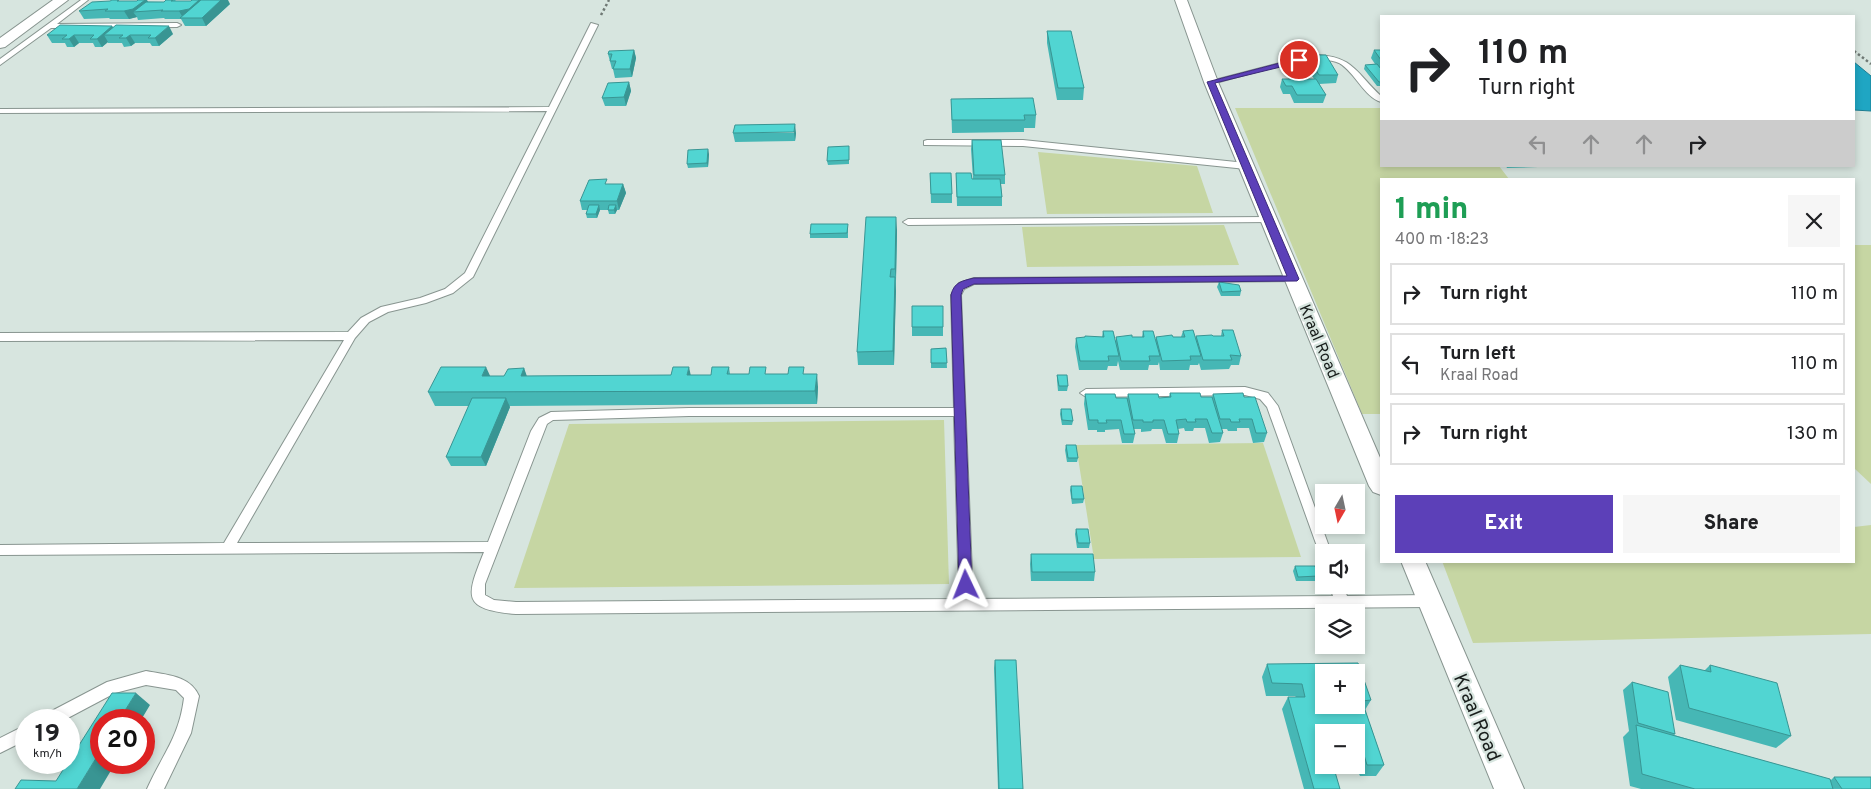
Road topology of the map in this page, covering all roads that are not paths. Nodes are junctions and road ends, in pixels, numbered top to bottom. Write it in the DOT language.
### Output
graph roads {
  1 [pos="62,0"];
  2 [pos="85,0"];
  3 [pos="1181,0"];
  4 [pos="177,25"];
  5 [pos="49,26"];
  6 [pos="594,26"];
  7 [pos="0,44"];
  8 [pos="0,63"];
  9 [pos="1211,82"];
  10 [pos="1380,99"];
  11 [pos="552,109"];
  12 [pos="0,112"];
  13 [pos="927,142"];
  14 [pos="1246,166"];
  15 [pos="1269,220"];
  16 [pos="908,222"];
  17 [pos="1294,279"];
  18 [pos="0,336"];
  19 [pos="351,336"];
  20 [pos="1086,393"];
  21 [pos="961,412"];
  22 [pos="1380,484"];
  23 [pos="1322,544"];
  24 [pos="492,548"];
  25 [pos="227,549"];
  26 [pos="0,550"];
  27 [pos="1414,563"];
  28 [pos="1339,594"];
  29 [pos="1342,601"];
  30 [pos="1429,601"];
  31 [pos="966,604"];
  32 [pos="70,709"];
  33 [pos="15,738"];
  34 [pos="0,746"];
  35 [pos="155,789"];
  36 [pos="1509,789"];
  1 -- 7 [label="street"];
  2 -- 5 [label="lane"];
  3 -- 9 [label="street, Kraal Road"];
  4 -- 5 [label="lane"];
  5 -- 8 [label="lane"];
  6 -- 11 [label="lane"];
  9 -- 10 [label="lane"];
  9 -- 14 [label="street, Kraal Road"];
  11 -- 12 [label="lane"];
  11 -- 19 [label="lane"];
  13 -- 14 [label="lane"];
  14 -- 15 [label="street, Kraal Road"];
  15 -- 16 [label="lane"];
  15 -- 17 [label="street, Kraal Road"];
  17 -- 21 [label="lane"];
  17 -- 22 [label="street, Kraal Road"];
  18 -- 19 [label="lane"];
  19 -- 25 [label="lane"];
  20 -- 23 [label="lane"];
  21 -- 24 [label="lane"];
  21 -- 31 [label="lane"];
  24 -- 25 [label="lane"];
  24 -- 31 [label="lane"];
  25 -- 26 [label="lane"];
  27 -- 30 [label="street, Kraal Road"];
  28 -- 29 [label="lane"];
  29 -- 30 [label="lane"];
  29 -- 31 [label="lane"];
  30 -- 36 [label="street, Kraal Road"];
  32 -- 35 [label="lane"];
  33 -- 34 [label="lane"];
}
